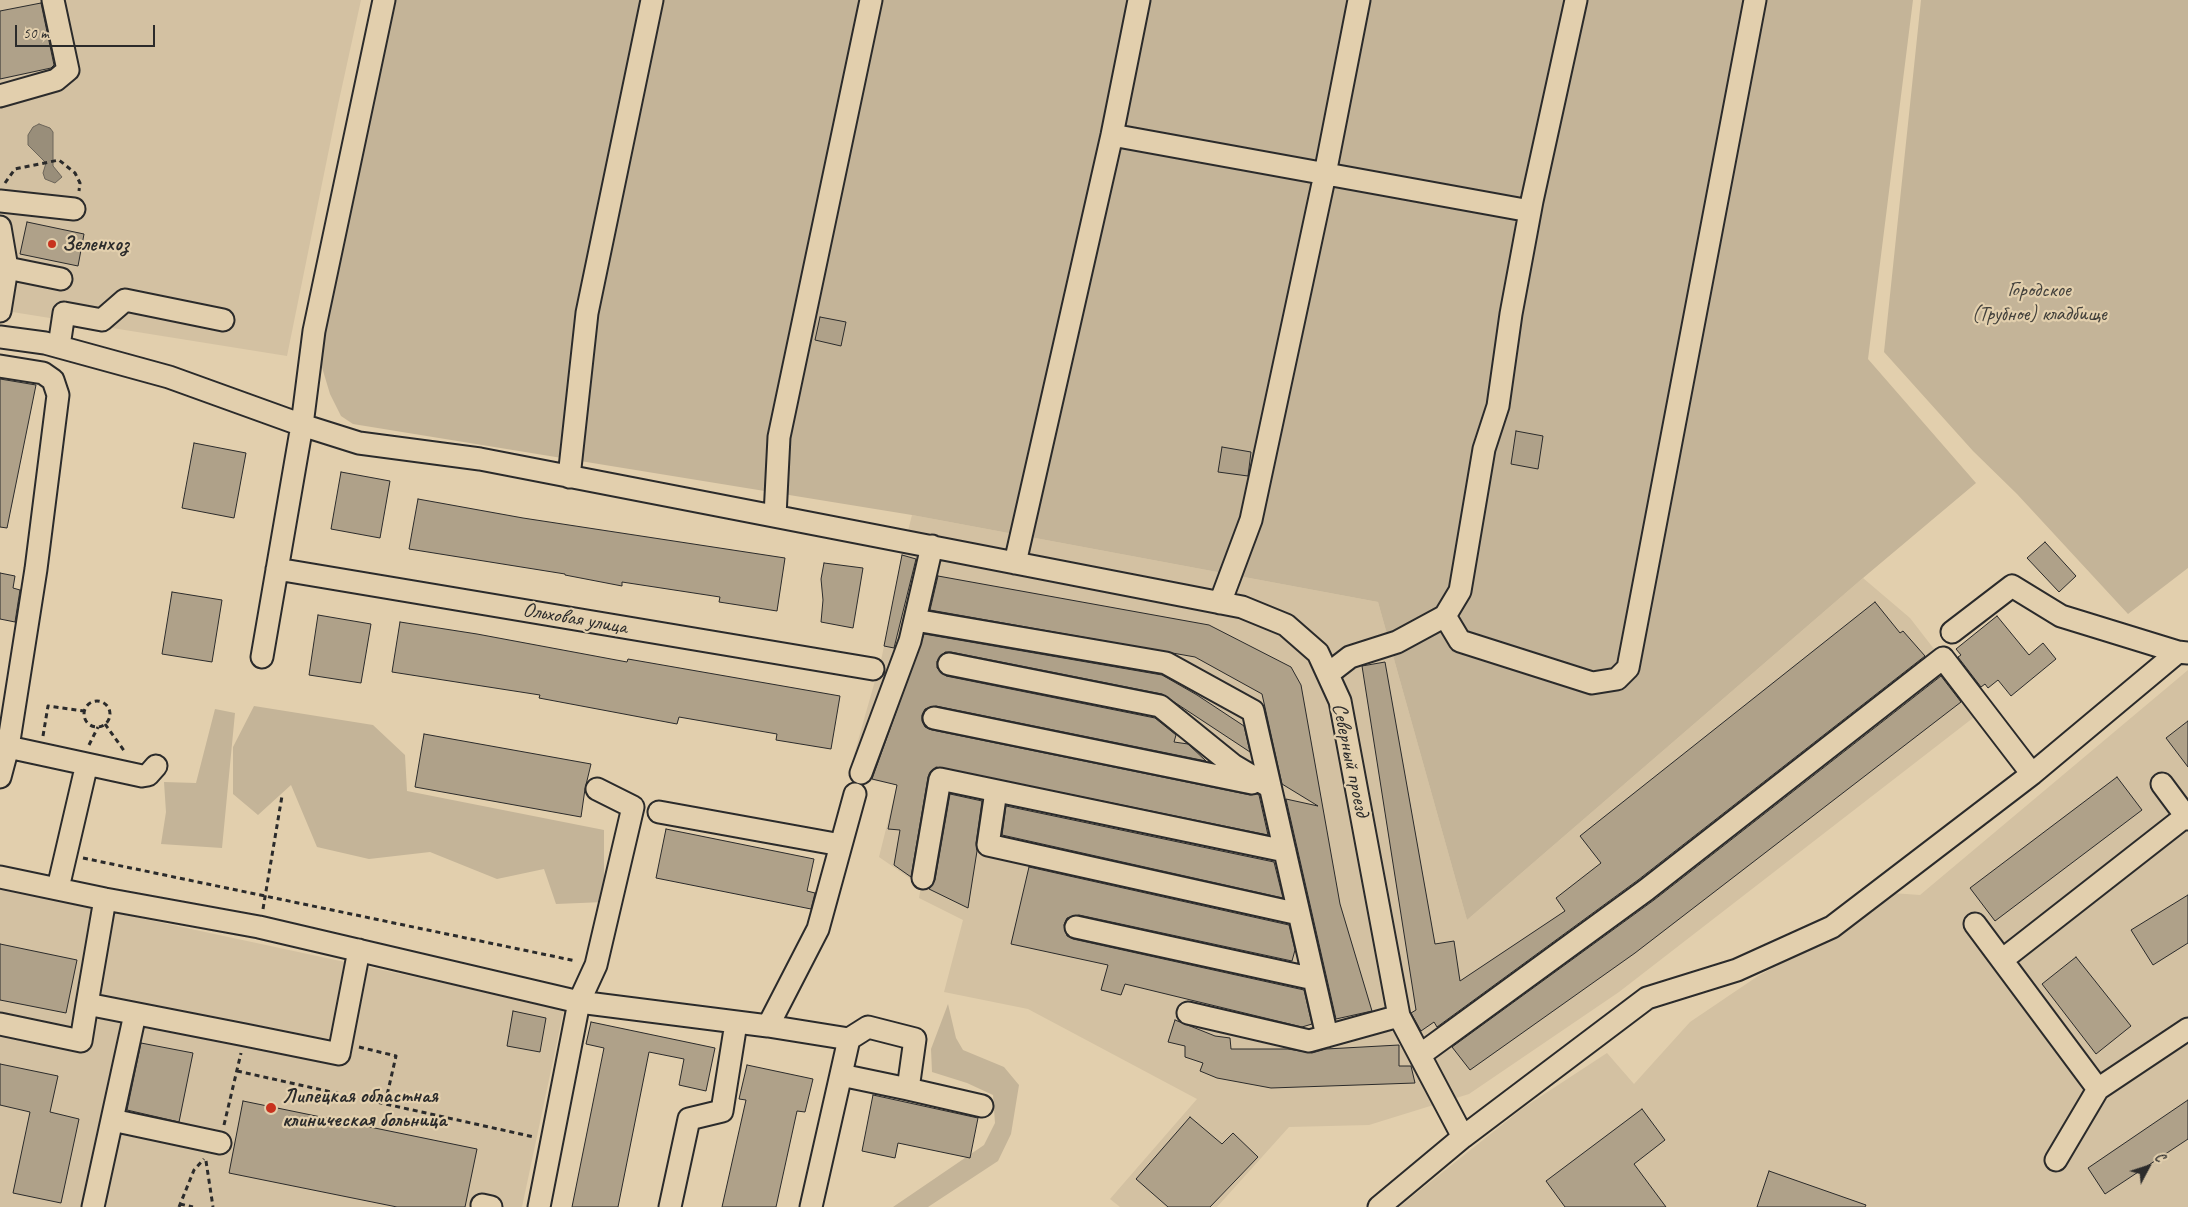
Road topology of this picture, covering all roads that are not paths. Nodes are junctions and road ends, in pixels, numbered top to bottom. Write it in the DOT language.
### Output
graph roads {
  1 [pos="53,0"];
  2 [pos="384,0"];
  3 [pos="652,0"];
  4 [pos="871,0"];
  5 [pos="1139,0"];
  6 [pos="1359,0"];
  7 [pos="1576,0"];
  8 [pos="1755,0"];
  9 [pos="0,96"];
  10 [pos="1112,135"];
  11 [pos="1325,174"];
  12 [pos="2,193"];
  13 [pos="74,209"];
  14 [pos="1530,211"];
  15 [pos="1,240"];
  16 [pos="7,268"];
  17 [pos="61,279"];
  18 [pos="0,310"];
  19 [pos="223,320"];
  20 [pos="0,337"];
  21 [pos="59,346"];
  22 [pos="0,366"];
  23 [pos="302,425"];
  24 [pos="569,477"];
  25 [pos="774,516"];
  26 [pos="938,548"];
  27 [pos="1015,563"];
  28 [pos="277,569"];
  29 [pos="1220,603"];
  30 [pos="1445,616"];
  31 [pos="915,620"];
  32 [pos="1952,632"];
  33 [pos="2183,653"];
  34 [pos="262,658"];
  35 [pos="949,664"];
  36 [pos="873,669"];
  37 [pos="1328,674"];
  38 [pos="934,718"];
  39 [pos="8,747"];
  40 [pos="156,766"];
  41 [pos="84,772"];
  42 [pos="861,773"];
  43 [pos="2032,774"];
  44 [pos="0,776"];
  45 [pos="2162,784"];
  46 [pos="1270,787"];
  47 [pos="597,789"];
  48 [pos="996,790"];
  49 [pos="855,794"];
  50 [pos="659,812"];
  51 [pos="2187,818"];
  52 [pos="841,845"];
  53 [pos="1285,851"];
  54 [pos="0,876"];
  55 [pos="923,878"];
  56 [pos="58,888"];
  57 [pos="105,900"];
  58 [pos="1299,914"];
  59 [pos="1975,924"];
  60 [pos="1076,928"];
  61 [pos="359,950"];
  62 [pos="2002,960"];
  63 [pos="1314,979"];
  64 [pos="578,1002"];
  65 [pos="87,1004"];
  66 [pos="1188,1013"];
  67 [pos="135,1014"];
  68 [pos="1399,1016"];
  69 [pos="736,1023"];
  70 [pos="0,1024"];
  71 [pos="768,1026"];
  72 [pos="2188,1029"];
  73 [pos="1327,1036"];
  74 [pos="848,1039"];
  75 [pos="1420,1055"];
  76 [pos="841,1075"];
  77 [pos="908,1089"];
  78 [pos="2098,1090"];
  79 [pos="982,1106"];
  80 [pos="112,1120"];
  81 [pos="1463,1137"];
  82 [pos="213,1150"];
  83 [pos="2056,1160"];
  84 [pos="94,1207"];
  85 [pos="539,1207"];
  86 [pos="670,1207"];
  87 [pos="811,1207"];
  88 [pos="1379,1207"];
  1 -- 9 [label="street"];
  2 -- 23 [label="street"];
  3 -- 24 [label="street"];
  4 -- 25 [label="street"];
  5 -- 10 [label="street"];
  6 -- 11 [label="street"];
  7 -- 14 [label="street"];
  8 -- 30 [label="street"];
  10 -- 11 [label="street"];
  10 -- 27 [label="street"];
  11 -- 14 [label="street"];
  11 -- 29 [label="street"];
  12 -- 13 [label="street"];
  14 -- 30 [label="street"];
  15 -- 16 [label="street"];
  16 -- 17 [label="street"];
  16 -- 18 [label="street"];
  19 -- 21 [label="street"];
  20 -- 21 [label="street, Северный проезд"];
  21 -- 23 [label="street, Северный проезд"];
  22 -- 39 [label="street"];
  23 -- 24 [label="street, Северный проезд"];
  23 -- 28 [label="street"];
  24 -- 25 [label="street, Северный проезд"];
  25 -- 26 [label="street, Северный проезд"];
  26 -- 27 [label="street, Северный проезд"];
  26 -- 31 [label="street"];
  27 -- 29 [label="street, Северный проезд"];
  28 -- 34 [label="street"];
  28 -- 36 [label="street, Ольховая улица"];
  29 -- 37 [label="street, Северный проезд"];
  30 -- 37 [label="street"];
  31 -- 42 [label="street"];
  31 -- 46 [label="street"];
  32 -- 33 [label="street"];
  33 -- 43 [label="street"];
  35 -- 46 [label="street"];
  37 -- 68 [label="street, Северный проезд"];
  38 -- 46 [label="street"];
  39 -- 40 [label="street"];
  39 -- 44 [label="street"];
  41 -- 56 [label="street"];
  43 -- 75 [label="street"];
  43 -- 81 [label="street"];
  45 -- 51 [label="street"];
  46 -- 53 [label="street"];
  47 -- 64 [label="street"];
  48 -- 53 [label="street"];
  48 -- 55 [label="street"];
  48 -- 58 [label="street"];
  49 -- 52 [label="street"];
  50 -- 52 [label="street"];
  51 -- 62 [label="street"];
  52 -- 71 [label="street"];
  53 -- 58 [label="street"];
  54 -- 56 [label="street"];
  56 -- 57 [label="street"];
  57 -- 61 [label="street"];
  57 -- 65 [label="street"];
  58 -- 63 [label="street"];
  59 -- 62 [label="street"];
  60 -- 63 [label="street"];
  61 -- 64 [label="street"];
  61 -- 67 [label="street"];
  62 -- 78 [label="street"];
  63 -- 73 [label="street"];
  64 -- 69 [label="street"];
  64 -- 85 [label="street"];
  65 -- 67 [label="street"];
  65 -- 70 [label="street"];
  66 -- 73 [label="street"];
  67 -- 80 [label="street"];
  68 -- 73 [label="street"];
  68 -- 75 [label="street, Северный проезд"];
  69 -- 71 [label="street"];
  69 -- 86 [label="street"];
  71 -- 74 [label="street"];
  72 -- 78 [label="street"];
  74 -- 76 [label="street"];
  74 -- 77 [label="street"];
  75 -- 81 [label="street, Северный проезд"];
  76 -- 77 [label="street"];
  76 -- 87 [label="street"];
  77 -- 79 [label="street"];
  78 -- 83 [label="street"];
  80 -- 82 [label="street"];
  80 -- 84 [label="street"];
  81 -- 88 [label="street"];
}
